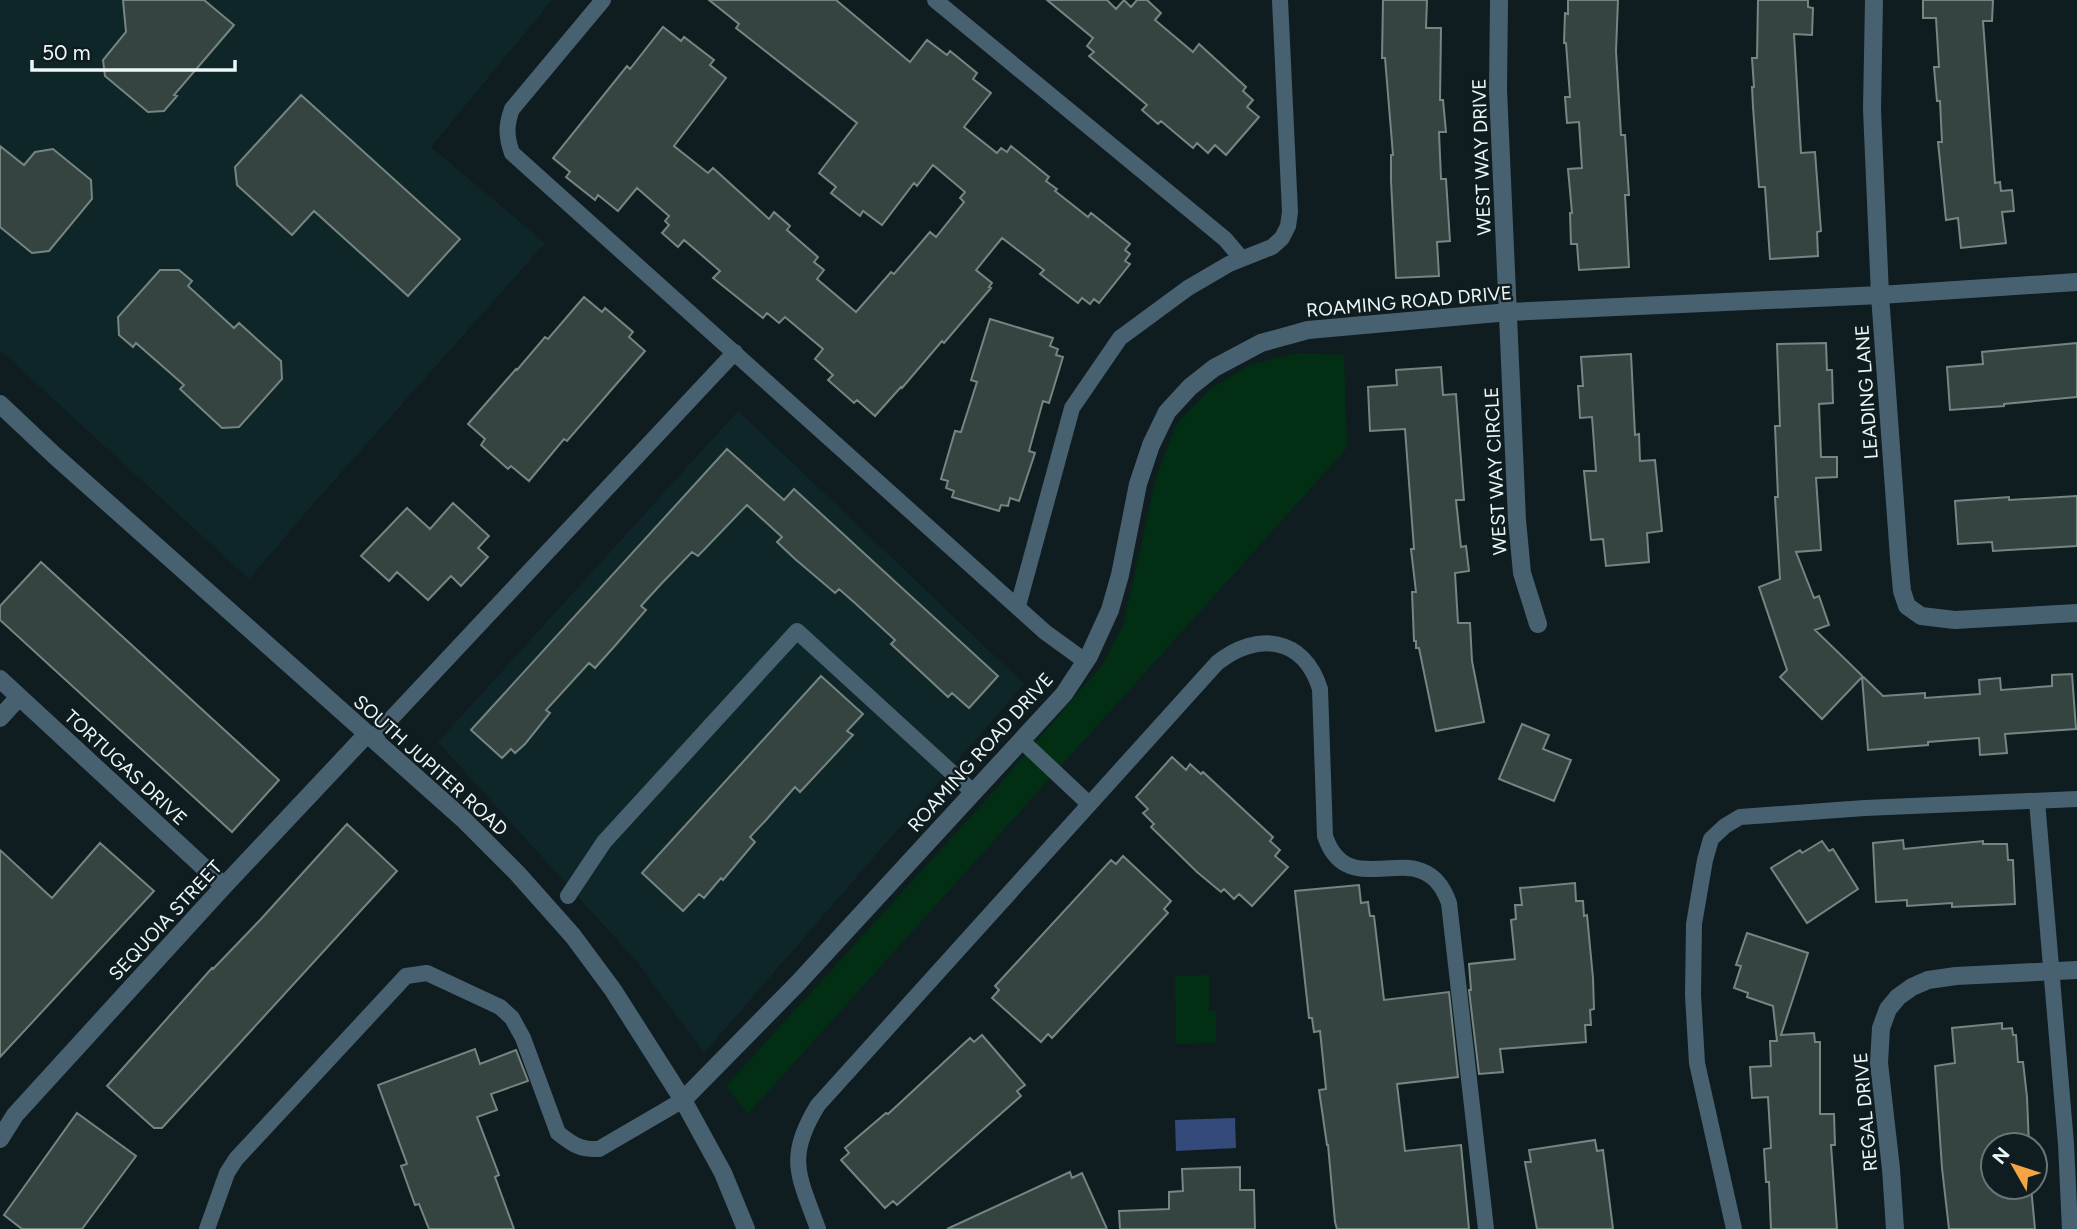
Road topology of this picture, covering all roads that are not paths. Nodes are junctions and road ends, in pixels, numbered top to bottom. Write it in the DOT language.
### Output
graph roads {
  1 [pos="603,0"];
  2 [pos="935,0"];
  3 [pos="1280,0"];
  4 [pos="1499,0"];
  5 [pos="1874,0"];
  6 [pos="1242,259"];
  7 [pos="2077,282"];
  8 [pos="1880,295"];
  9 [pos="1509,312"];
  10 [pos="734,352"];
  11 [pos="0,404"];
  12 [pos="1018,606"];
  13 [pos="2077,613"];
  14 [pos="1538,624"];
  15 [pos="1085,661"];
  16 [pos="0,679"];
  17 [pos="19,697"];
  18 [pos="0,718"];
  19 [pos="370,736"];
  20 [pos="1021,740"];
  21 [pos="973,792"];
  22 [pos="2077,799"];
  23 [pos="2037,801"];
  24 [pos="1089,804"];
  25 [pos="225,886"];
  26 [pos="568,896"];
  27 [pos="2077,970"];
  28 [pos="2050,971"];
  29 [pos="682,1100"];
  30 [pos="0,1139"];
  31 [pos="207,1229"];
  32 [pos="746,1229"];
  33 [pos="818,1229"];
  34 [pos="1486,1229"];
  35 [pos="1734,1229"];
  36 [pos="1895,1229"];
  37 [pos="2070,1229"];
  1 -- 10 [label="lane"];
  2 -- 6 [label="lane"];
  3 -- 6 [label="lane"];
  4 -- 9 [label="street, WEST WAY DRIVE"];
  5 -- 8 [label="street, LEADING LANE"];
  6 -- 12 [label="lane"];
  7 -- 8 [label="street, ROAMING ROAD DRIVE"];
  8 -- 9 [label="street, ROAMING ROAD DRIVE"];
  8 -- 13 [label="street, LEADING LANE"];
  9 -- 14 [label="street, WEST WAY CIRCLE"];
  9 -- 15 [label="street, ROAMING ROAD DRIVE"];
  10 -- 12 [label="lane"];
  10 -- 19 [label="lane"];
  11 -- 19 [label="street, SOUTH JUPITER ROAD"];
  12 -- 15 [label="lane"];
  15 -- 20 [label="street, ROAMING ROAD DRIVE"];
  16 -- 17 [label="street, TORTUGAS DRIVE"];
  17 -- 18 [label="street"];
  17 -- 25 [label="street, TORTUGAS DRIVE"];
  19 -- 25 [label="street, SEQUOIA STREET"];
  19 -- 29 [label="street, SOUTH JUPITER ROAD"];
  20 -- 21 [label="street, ROAMING ROAD DRIVE"];
  20 -- 24 [label="lane"];
  21 -- 26 [label="lane"];
  21 -- 29 [label="street, ROAMING ROAD DRIVE"];
  22 -- 23 [label="lane"];
  23 -- 28 [label="lane"];
  23 -- 35 [label="lane"];
  24 -- 33 [label="lane"];
  24 -- 34 [label="lane"];
  25 -- 30 [label="street, SEQUOIA STREET"];
  27 -- 28 [label="street"];
  28 -- 36 [label="street, REGAL DRIVE"];
  28 -- 37 [label="lane"];
  29 -- 31 [label="lane"];
  29 -- 32 [label="street, SOUTH JUPITER ROAD"];
}
